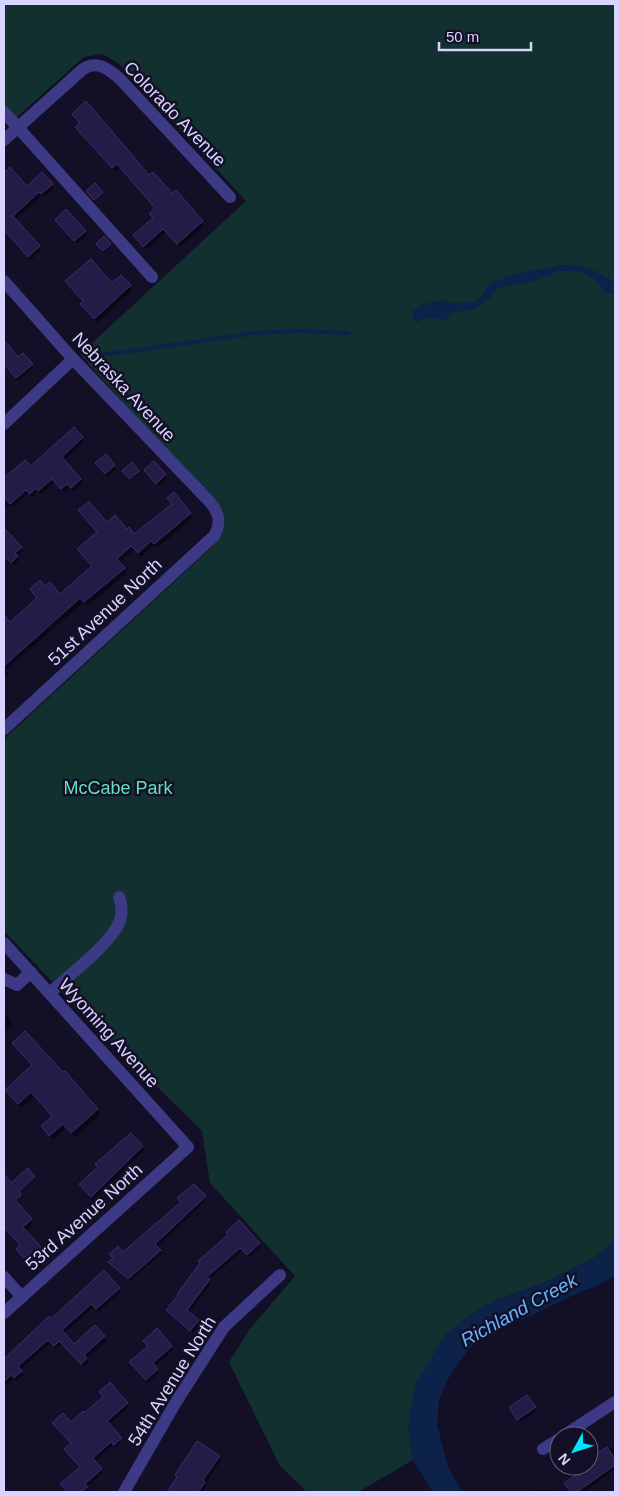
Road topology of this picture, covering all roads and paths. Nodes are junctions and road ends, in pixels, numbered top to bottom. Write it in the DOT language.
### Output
graph roads {
  1 [pos="4,112"];
  2 [pos="17,127"];
  3 [pos="4,140"];
  4 [pos="230,197"];
  5 [pos="152,277"];
  6 [pos="4,282"];
  7 [pos="73,359"];
  8 [pos="4,424"];
  9 [pos="218,516"];
  10 [pos="4,729"];
  11 [pos="119,897"];
  12 [pos="4,943"];
  13 [pos="31,972"];
  14 [pos="4,979"];
  15 [pos="50,993"];
  16 [pos="188,1147"];
  17 [pos="280,1275"];
  18 [pos="4,1277"];
  19 [pos="22,1297"];
  20 [pos="4,1313"];
  21 [pos="615,1402"];
  22 [pos="578,1426"];
  23 [pos="549,1445"];
  24 [pos="542,1450"];
  25 [pos="124,1492"];
  1 -- 2 [label="street"];
  2 -- 3 [label="street"];
  2 -- 4 [label="street, Colorado Avenue"];
  2 -- 5 [label="street"];
  6 -- 7 [label="street, Nebraska Avenue"];
  7 -- 8 [label="street"];
  7 -- 9 [label="street, Nebraska Avenue"];
  9 -- 10 [label="street, 51st Avenue North"];
  11 -- 15 [label="street"];
  12 -- 13 [label="street, Wyoming Avenue"];
  13 -- 14 [label="street"];
  13 -- 15 [label="street, Wyoming Avenue"];
  15 -- 16 [label="street, Wyoming Avenue"];
  16 -- 19 [label="street, 53rd Avenue North"];
  17 -- 25 [label="street, 54th Avenue North"];
  18 -- 19 [label="street"];
  19 -- 20 [label="street, 53rd Avenue North"];
  21 -- 22 [label="street"];
  23 -- 24 [label="street"];
}
